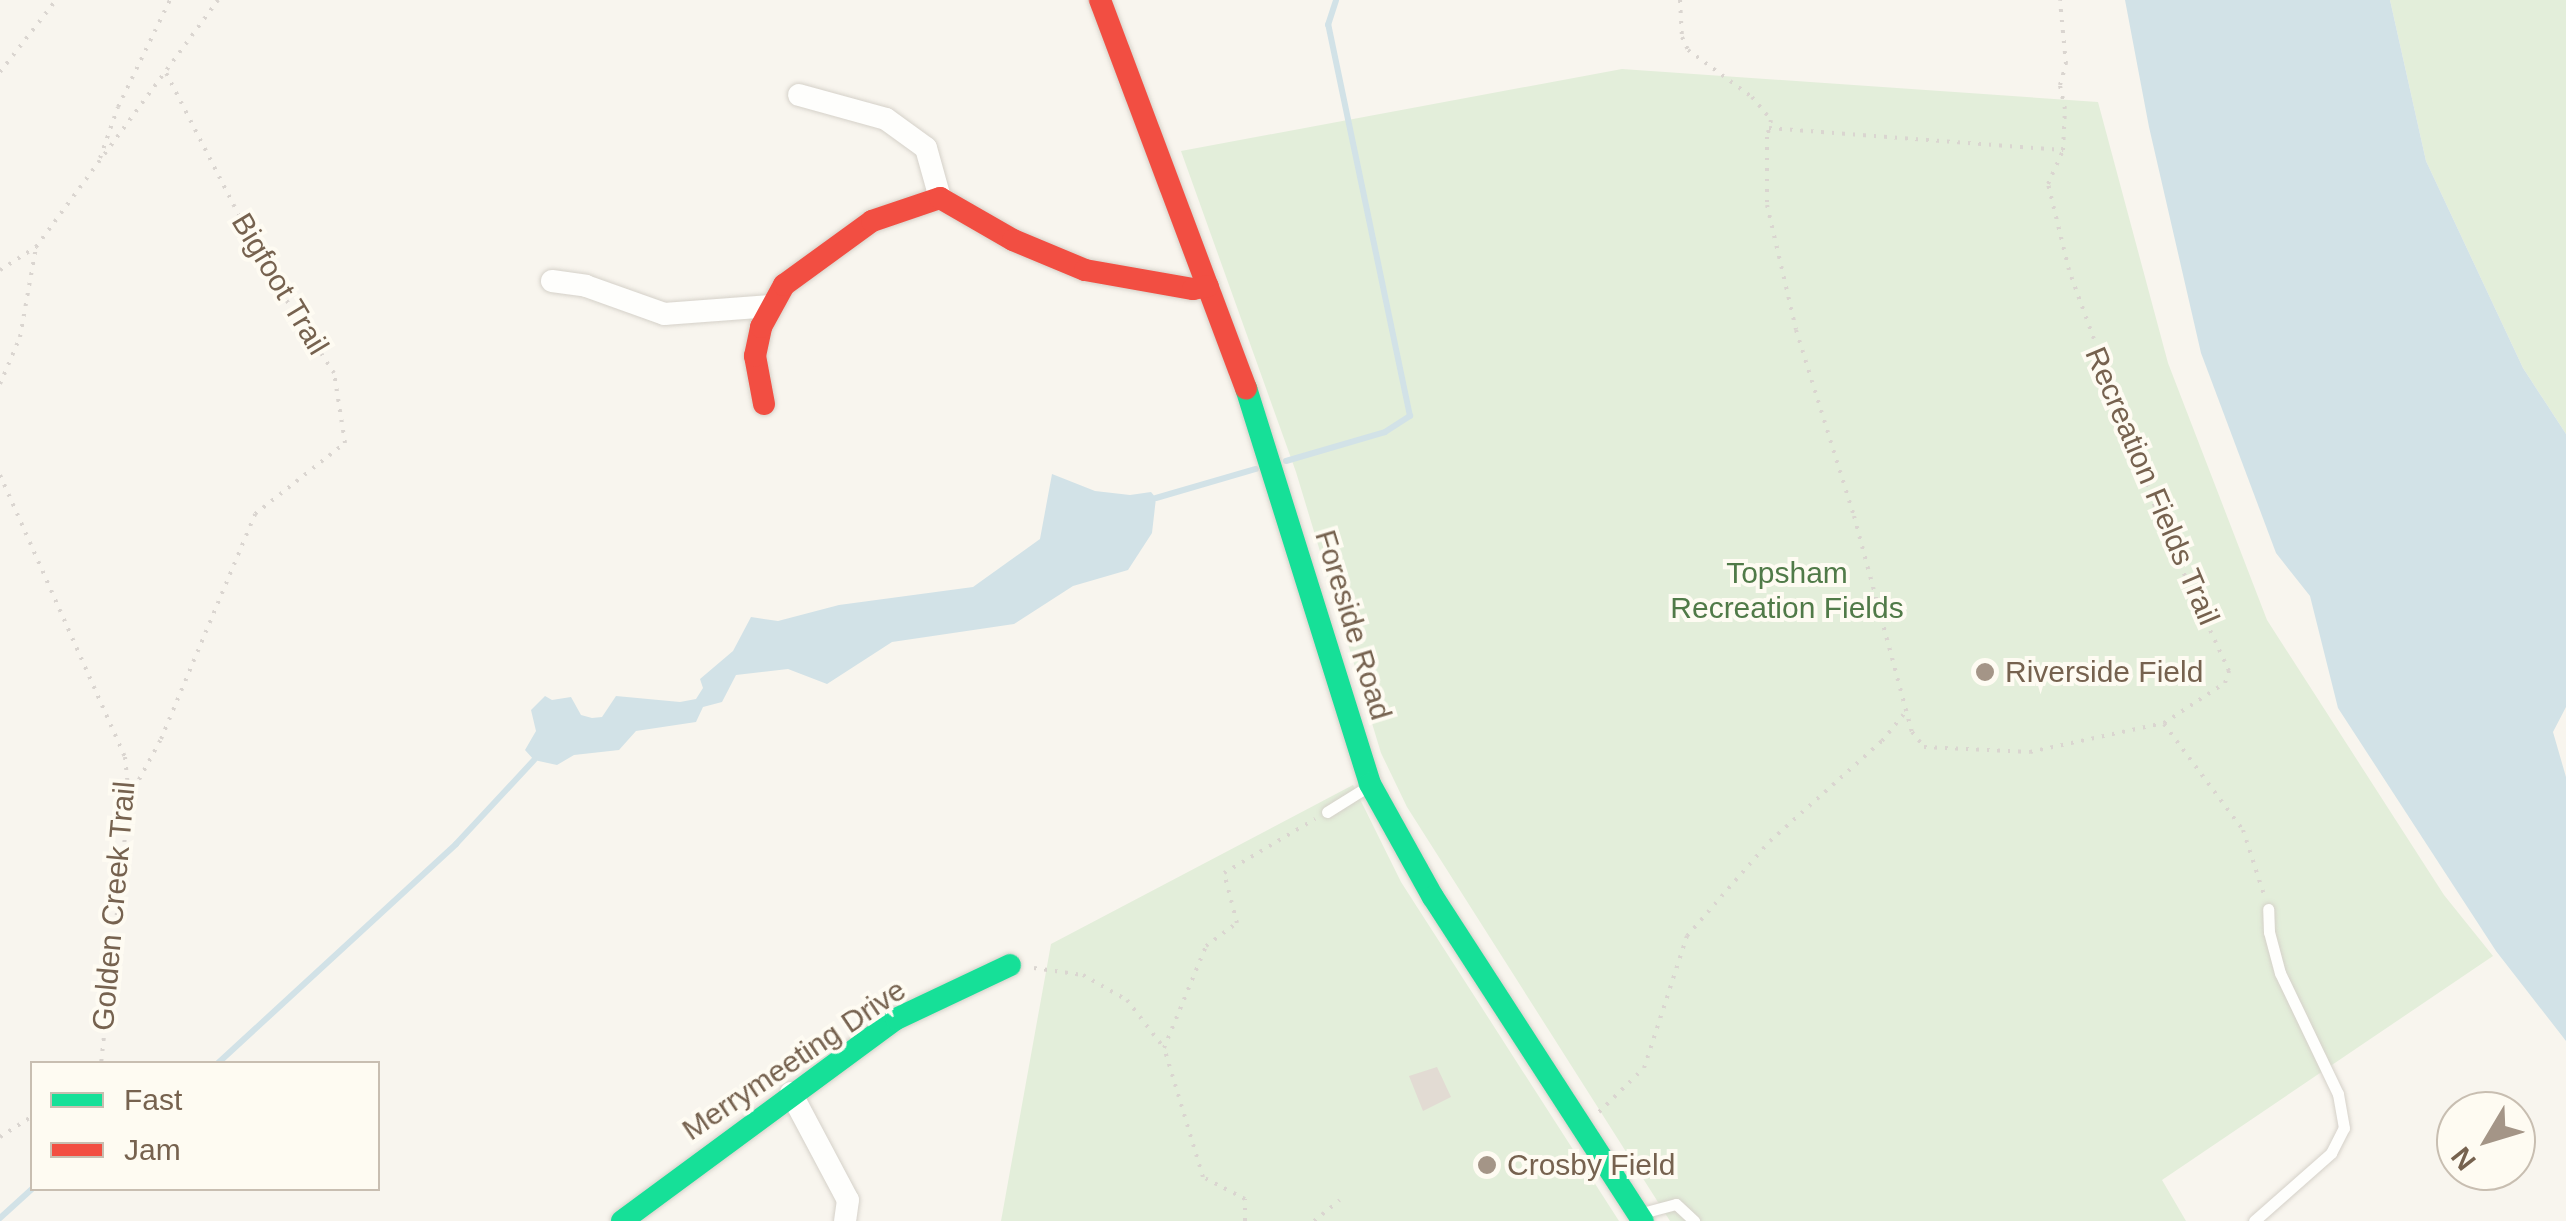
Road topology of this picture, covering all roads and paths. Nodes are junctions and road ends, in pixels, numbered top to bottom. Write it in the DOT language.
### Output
graph roads {
  1 [pos="56,0"];
  2 [pos="167,0"];
  3 [pos="218,0"];
  4 [pos="1100,0"];
  5 [pos="1680,0"];
  6 [pos="2060,0"];
  7 [pos="166,71"];
  8 [pos="0,72"];
  9 [pos="799,95"];
  10 [pos="1769,128"];
  11 [pos="2063,150"];
  12 [pos="99,162"];
  13 [pos="940,198"];
  14 [pos="36,247"];
  15 [pos="0,270"];
  16 [pos="552,281"];
  17 [pos="1208,286"];
  18 [pos="772,306"];
  19 [pos="0,384"];
  20 [pos="764,404"];
  21 [pos="0,475"];
  22 [pos="1906,712"];
  23 [pos="2164,723"];
  24 [pos="1370,784"];
  25 [pos="129,798"];
  26 [pos="1327,812"];
  27 [pos="2268,909"];
  28 [pos="1010,965"];
  29 [pos="1164,1048"];
  30 [pos="101,1061"];
  31 [pos="791,1093"];
  32 [pos="30,1117"];
  33 [pos="1592,1118"];
  34 [pos="0,1137"];
  35 [pos="1340,1200"];
  36 [pos="1641,1218"];
  37 [pos="622,1221"];
  38 [pos="844,1221"];
  39 [pos="1245,1221"];
  40 [pos="1314,1221"];
  41 [pos="1694,1221"];
  42 [pos="2254,1221"];
  1 -- 8 [label="path"];
  2 -- 12 [label="path"];
  3 -- 7 [label="path"];
  4 -- 17 [label="street, Foreside Road"];
  5 -- 10 [label="path"];
  6 -- 11 [label="path, Recreation Fields Trail"];
  7 -- 12 [label="path"];
  7 -- 25 [label="path, Bigfoot Trail"];
  9 -- 13 [label="street"];
  10 -- 11 [label="path"];
  10 -- 22 [label="path, Recreation Fields Trail"];
  11 -- 23 [label="path, Recreation Fields Trail"];
  12 -- 14 [label="path"];
  13 -- 17 [label="street"];
  13 -- 18 [label="street"];
  14 -- 15 [label="path"];
  14 -- 19 [label="path"];
  16 -- 18 [label="street"];
  17 -- 24 [label="street, Foreside Road"];
  18 -- 20 [label="street"];
  21 -- 25 [label="path, Golden Creek Trail"];
  22 -- 23 [label="path, Recreation Fields Trail"];
  22 -- 33 [label="path"];
  23 -- 27 [label="path"];
  24 -- 26 [label="lane"];
  24 -- 36 [label="street, Foreside Road"];
  25 -- 30 [label="path, Golden Creek Trail"];
  26 -- 29 [label="path"];
  27 -- 42 [label="lane"];
  28 -- 29 [label="path"];
  28 -- 31 [label="street, Merrymeeting Drive"];
  29 -- 39 [label="path"];
  31 -- 37 [label="street, Merrymeeting Drive"];
  31 -- 38 [label="street"];
  32 -- 34 [label="path"];
  35 -- 40 [label="path"];
  36 -- 41 [label="lane"];
}
